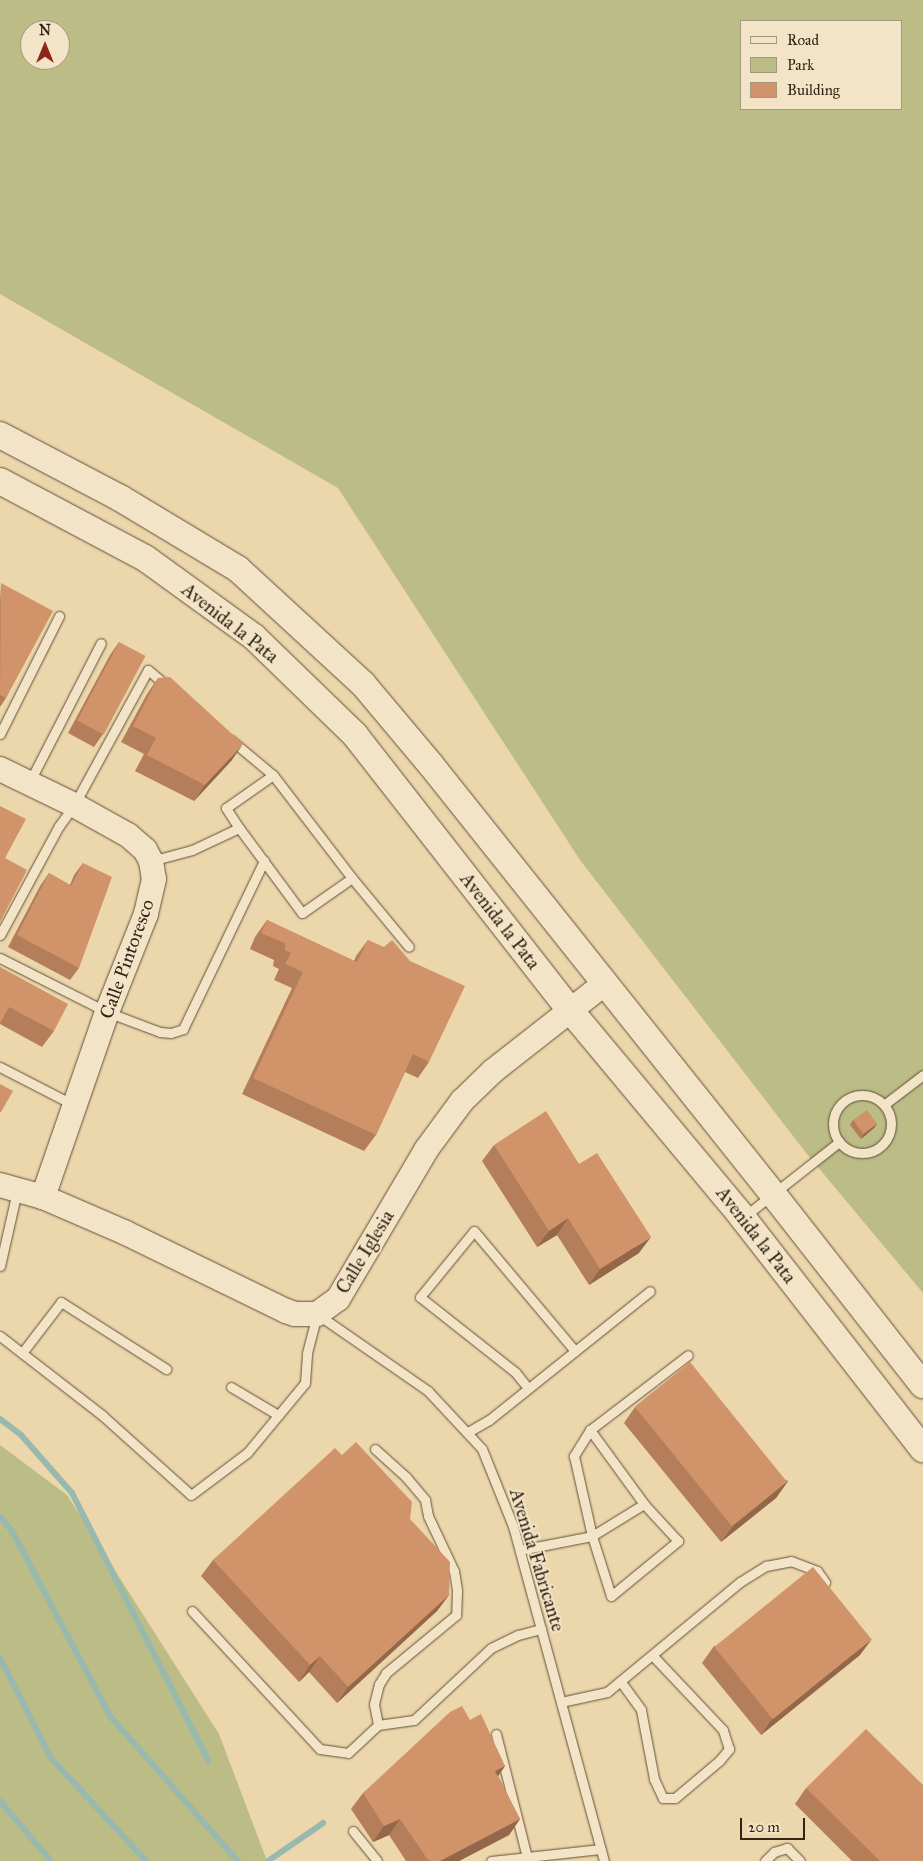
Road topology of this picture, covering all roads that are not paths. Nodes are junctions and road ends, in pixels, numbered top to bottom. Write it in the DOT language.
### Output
graph roads {
  1 [pos="0,435"];
  2 [pos="0,481"];
  3 [pos="59,616"];
  4 [pos="100,644"];
  5 [pos="170,689"];
  6 [pos="221,732"];
  7 [pos="0,734"];
  8 [pos="0,769"];
  9 [pos="272,775"];
  10 [pos="28,783"];
  11 [pos="74,805"];
  12 [pos="239,828"];
  13 [pos="150,861"];
  14 [pos="264,861"];
  15 [pos="352,878"];
  16 [pos="0,935"];
  17 [pos="409,948"];
  18 [pos="0,958"];
  19 [pos="604,984"];
  20 [pos="570,1010"];
  21 [pos="108,1012"];
  22 [pos="0,1067"];
  23 [pos="923,1075"];
  24 [pos="885,1104"];
  25 [pos="74,1105"];
  26 [pos="839,1142"];
  27 [pos="9,1187"];
  28 [pos="773,1194"];
  29 [pos="43,1197"];
  30 [pos="743,1218"];
  31 [pos="0,1266"];
  32 [pos="650,1291"];
  33 [pos="317,1314"];
  34 [pos="0,1336"];
  35 [pos="575,1351"];
  36 [pos="22,1354"];
  37 [pos="688,1355"];
  38 [pos="166,1369"];
  39 [pos="923,1385"];
  40 [pos="231,1387"];
  41 [pos="528,1388"];
  42 [pos="278,1415"];
  43 [pos="590,1430"];
  44 [pos="468,1432"];
  45 [pos="375,1449"];
  46 [pos="923,1449"];
  47 [pos="644,1504"];
  48 [pos="592,1536"];
  49 [pos="520,1550"];
  50 [pos="830,1589"];
  51 [pos="192,1611"];
  52 [pos="541,1629"];
  53 [pos="653,1656"];
  54 [pos="621,1682"];
  55 [pos="561,1702"];
  56 [pos="378,1725"];
  57 [pos="496,1734"];
  58 [pos="353,1831"];
  59 [pos="601,1849"];
  60 [pos="527,1856"];
  61 [pos="378,1861"];
  62 [pos="491,1861"];
  63 [pos="604,1861"];
  64 [pos="765,1861"];
  65 [pos="800,1861"];
  1 -- 19 [label="main road, Avenida la Pata"];
  2 -- 20 [label="main road, Avenida la Pata"];
  3 -- 7 [label="lane"];
  4 -- 10 [label="lane"];
  5 -- 11 [label="lane"];
  6 -- 9 [label="lane"];
  8 -- 10 [label="street, Calle Pintoresco"];
  9 -- 12 [label="lane"];
  9 -- 15 [label="lane"];
  10 -- 11 [label="street, Calle Pintoresco"];
  11 -- 13 [label="street, Calle Pintoresco"];
  11 -- 16 [label="lane"];
  12 -- 13 [label="lane"];
  12 -- 14 [label="lane"];
  13 -- 21 [label="street, Calle Pintoresco"];
  14 -- 15 [label="lane"];
  14 -- 21 [label="lane"];
  15 -- 17 [label="lane"];
  18 -- 21 [label="lane"];
  19 -- 20 [label="street, Calle Iglesia"];
  19 -- 28 [label="main road, Avenida la Pata"];
  20 -- 30 [label="main road, Avenida la Pata"];
  20 -- 33 [label="street, Calle Iglesia"];
  21 -- 25 [label="street, Calle Pintoresco"];
  22 -- 25 [label="lane"];
  23 -- 24 [label="lane"];
  24 -- 26 [label="lane"];
  24 -- 26 [label="lane"];
  25 -- 29 [label="street, Calle Pintoresco"];
  26 -- 28 [label="lane"];
  27 -- 29 [label="street"];
  27 -- 31 [label="lane"];
  28 -- 30 [label="lane"];
  28 -- 39 [label="main road, Avenida la Pata"];
  29 -- 33 [label="street"];
  30 -- 46 [label="main road, Avenida la Pata"];
  32 -- 35 [label="lane"];
  33 -- 42 [label="lane"];
  33 -- 44 [label="lane, Avenida Fabricante"];
  34 -- 36 [label="lane"];
  35 -- 41 [label="lane"];
  35 -- 41 [label="lane"];
  36 -- 38 [label="lane"];
  36 -- 42 [label="lane"];
  37 -- 43 [label="lane"];
  40 -- 42 [label="lane"];
  41 -- 44 [label="lane"];
  43 -- 47 [label="lane"];
  43 -- 48 [label="lane"];
  44 -- 49 [label="lane, Avenida Fabricante"];
  45 -- 56 [label="lane"];
  47 -- 48 [label="lane"];
  47 -- 48 [label="lane"];
  48 -- 49 [label="lane"];
  49 -- 52 [label="lane, Avenida Fabricante"];
  50 -- 53 [label="lane"];
  51 -- 56 [label="lane"];
  52 -- 55 [label="lane, Avenida Fabricante"];
  52 -- 56 [label="lane"];
  53 -- 54 [label="lane"];
  53 -- 54 [label="lane"];
  54 -- 55 [label="lane"];
  55 -- 59 [label="lane, Avenida Fabricante"];
  57 -- 60 [label="lane"];
  58 -- 61 [label="lane"];
  59 -- 60 [label="lane"];
  59 -- 63 [label="lane, Avenida Fabricante"];
  60 -- 62 [label="lane"];
  64 -- 65 [label="lane"];
}
